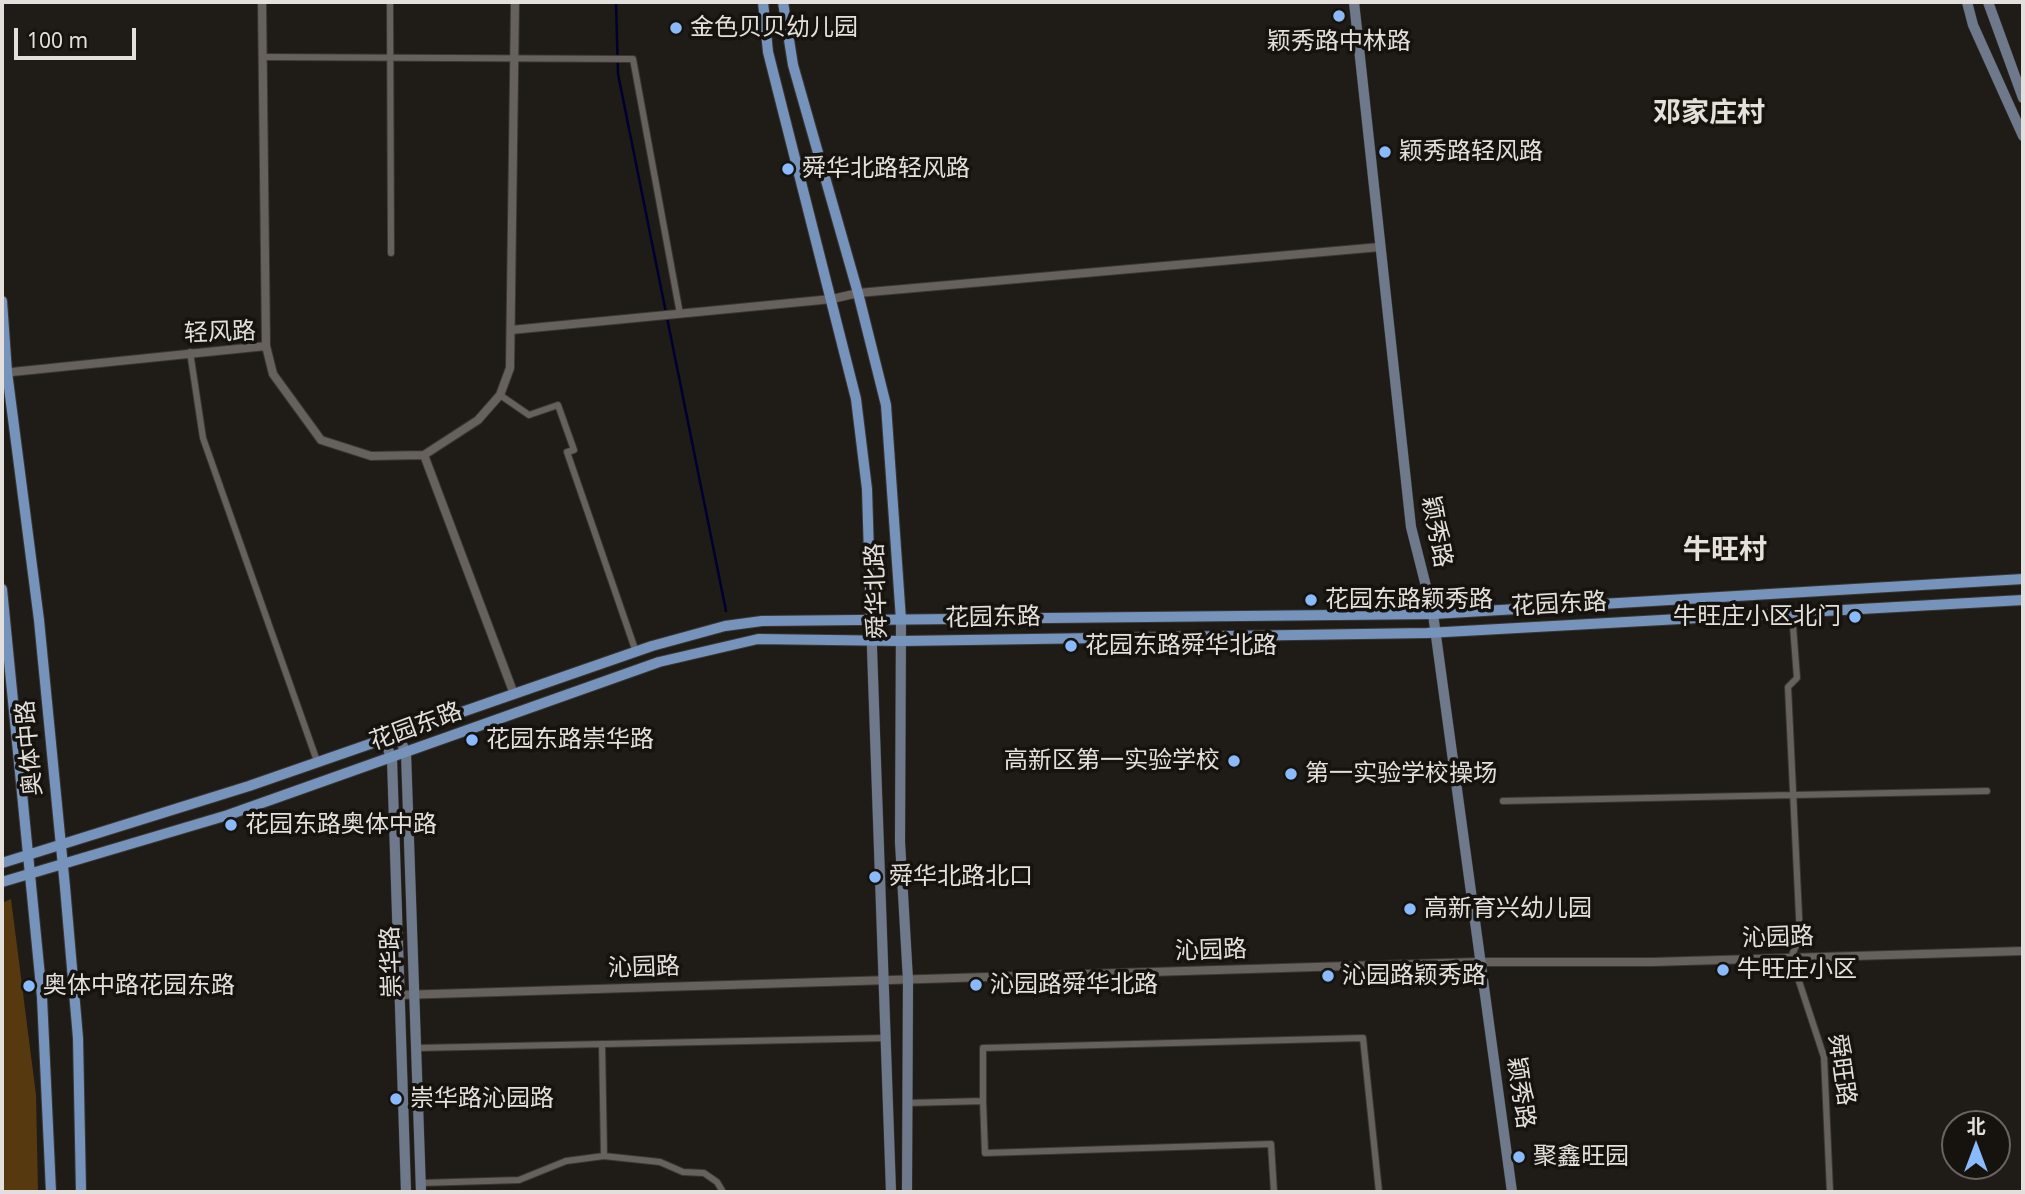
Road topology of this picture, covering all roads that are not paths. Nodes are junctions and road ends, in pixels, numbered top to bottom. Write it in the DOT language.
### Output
graph roads {
  1 [pos="262,2"];
  2 [pos="390,2"];
  3 [pos="515,2"];
  4 [pos="763,2"];
  5 [pos="783,2"];
  6 [pos="1354,2"];
  7 [pos="1967,2"];
  8 [pos="1988,2"];
  9 [pos="263,57"];
  10 [pos="390,58"];
  11 [pos="513,58"];
  12 [pos="2023,97"];
  13 [pos="2023,136"];
  14 [pos="1380,247"];
  15 [pos="391,253"];
  16 [pos="858,293"];
  17 [pos="832,299"];
  18 [pos="2,301"];
  19 [pos="680,314"];
  20 [pos="512,330"];
  21 [pos="266,346"];
  22 [pos="190,352"];
  23 [pos="4,372"];
  24 [pos="500,395"];
  25 [pos="424,455"];
  26 [pos="2023,579"];
  27 [pos="2,589"];
  28 [pos="2023,600"];
  29 [pos="1792,613"];
  30 [pos="1433,614"];
  31 [pos="871,620"];
  32 [pos="901,620"];
  33 [pos="1436,633"];
  34 [pos="873,640"];
  35 [pos="901,641"];
  36 [pos="636,652"];
  37 [pos="514,694"];
  38 [pos="397,733"];
  39 [pos="383,737"];
  40 [pos="406,754"];
  41 [pos="392,759"];
  42 [pos="317,761"];
  43 [pos="1987,791"];
  44 [pos="1793,795"];
  45 [pos="1503,802"];
  46 [pos="60,846"];
  47 [pos="29,855"];
  48 [pos="2,863"];
  49 [pos="63,866"];
  50 [pos="30,875"];
  51 [pos="2,882"];
  52 [pos="2023,951"];
  53 [pos="1791,957"];
  54 [pos="1480,962"];
  55 [pos="886,980"];
  56 [pos="908,980"];
  57 [pos="400,995"];
  58 [pos="415,995"];
  59 [pos="887,1038"];
  60 [pos="602,1044"];
  61 [pos="416,1048"];
  62 [pos="983,1101"];
  63 [pos="908,1103"];
  64 [pos="604,1156"];
  65 [pos="421,1188"];
  66 [pos="51,1192"];
  67 [pos="81,1192"];
  68 [pos="406,1192"];
  69 [pos="723,1192"];
  70 [pos="891,1192"];
  71 [pos="907,1192"];
  72 [pos="1274,1192"];
  73 [pos="1379,1192"];
  74 [pos="1512,1192"];
  75 [pos="1830,1192"];
  1 -- 9 [label="street"];
  2 -- 10 [label="street"];
  3 -- 11 [label="street"];
  4 -- 17 [label="main road, 舜华北路"];
  5 -- 16 [label="main road, 舜华北路"];
  6 -- 14 [label="main road, 颖秀路"];
  7 -- 13 [label="main road"];
  8 -- 12 [label="main road"];
  9 -- 10 [label="street"];
  9 -- 21 [label="street"];
  10 -- 11 [label="street"];
  10 -- 15 [label="street"];
  11 -- 19 [label="street"];
  11 -- 20 [label="street"];
  14 -- 16 [label="street"];
  14 -- 30 [label="main road, 颖秀路"];
  16 -- 17 [label="street"];
  16 -- 32 [label="main road, 舜华北路"];
  17 -- 19 [label="street"];
  17 -- 31 [label="main road, 舜华北路"];
  18 -- 23 [label="main road, 奥体中路"];
  19 -- 20 [label="street"];
  20 -- 24 [label="street"];
  21 -- 22 [label="street, 轻风路"];
  21 -- 25 [label="street, 轻风路"];
  22 -- 23 [label="street, 轻风路"];
  22 -- 42 [label="street"];
  23 -- 46 [label="main road, 奥体中路"];
  24 -- 25 [label="street"];
  24 -- 36 [label="street"];
  25 -- 37 [label="street"];
  26 -- 30 [label="main road, 花园东路"];
  27 -- 47 [label="main road, 奥体中路"];
  28 -- 29 [label="main road, 花园东路"];
  29 -- 33 [label="main road, 花园东路"];
  29 -- 44 [label="street"];
  30 -- 32 [label="main road, 花园东路"];
  30 -- 33 [label="main road, 颖秀路"];
  31 -- 32 [label="main road, 花园东路"];
  31 -- 34 [label="main road, 舜华北路"];
  31 -- 36 [label="main road, 花园东路"];
  32 -- 35 [label="main road, 舜华北路"];
  33 -- 35 [label="main road, 花园东路"];
  33 -- 54 [label="main road, 颖秀路"];
  34 -- 35 [label="main road, 花园东路"];
  34 -- 40 [label="main road, 花园东路"];
  34 -- 55 [label="main road, 舜华北路"];
  35 -- 56 [label="main road, 舜华北路"];
  36 -- 37 [label="main road, 花园东路"];
  37 -- 38 [label="main road, 花园东路"];
  38 -- 39 [label="main road, 花园东路"];
  38 -- 40 [label="main road, 崇华路"];
  39 -- 41 [label="main road, 崇华路"];
  39 -- 42 [label="main road, 花园东路"];
  40 -- 41 [label="main road, 花园东路"];
  40 -- 58 [label="main road, 崇华路"];
  41 -- 49 [label="main road, 花园东路"];
  41 -- 57 [label="main road, 崇华路"];
  42 -- 46 [label="main road, 花园东路"];
  43 -- 44 [label="street"];
  44 -- 45 [label="street"];
  44 -- 53 [label="street"];
  46 -- 47 [label="main road, 花园东路"];
  46 -- 49 [label="main road, 奥体中路"];
  47 -- 48 [label="main road, 花园东路"];
  47 -- 50 [label="main road, 奥体中路"];
  49 -- 50 [label="main road, 花园东路"];
  49 -- 67 [label="main road, 奥体中路"];
  50 -- 51 [label="main road, 花园东路"];
  50 -- 66 [label="main road, 奥体中路"];
  52 -- 53 [label="street, 沁园路"];
  53 -- 54 [label="street, 沁园路"];
  53 -- 75 [label="street, 舜旺路"];
  54 -- 56 [label="street, 沁园路"];
  54 -- 74 [label="main road, 颖秀路"];
  55 -- 56 [label="street, 沁园路"];
  55 -- 58 [label="street, 沁园路"];
  55 -- 59 [label="main road, 舜华北路"];
  56 -- 63 [label="main road, 舜华北路"];
  57 -- 58 [label="street, 沁园路"];
  57 -- 68 [label="main road, 崇华路"];
  58 -- 61 [label="main road, 崇华路"];
  59 -- 60 [label="street"];
  59 -- 70 [label="main road, 舜华北路"];
  60 -- 61 [label="street"];
  60 -- 64 [label="street"];
  61 -- 65 [label="main road, 崇华路"];
  62 -- 63 [label="street"];
  62 -- 72 [label="street"];
  62 -- 73 [label="street"];
  63 -- 71 [label="main road, 舜华北路"];
  64 -- 65 [label="street"];
  64 -- 69 [label="street"];
}
